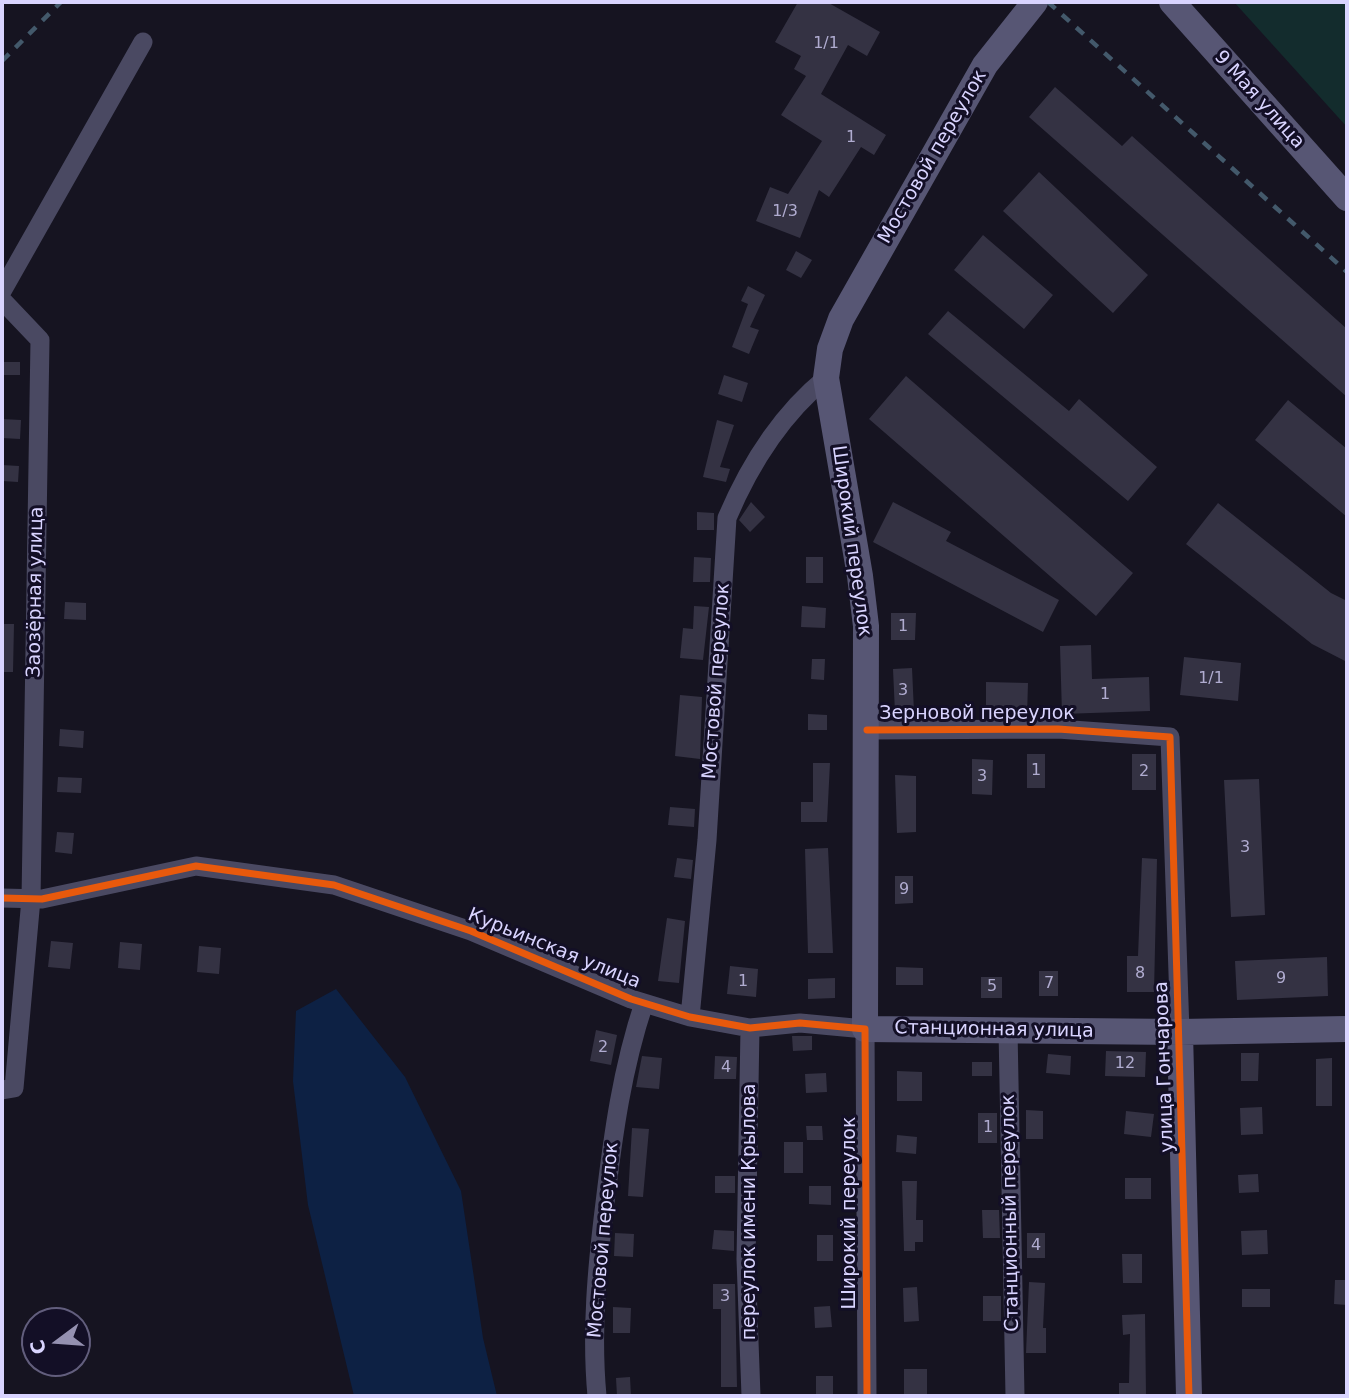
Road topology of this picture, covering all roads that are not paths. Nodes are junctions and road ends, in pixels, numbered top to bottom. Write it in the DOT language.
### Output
graph roads {
  1 [pos="1035,2"];
  2 [pos="1172,2"];
  3 [pos="143,42"];
  4 [pos="1347,198"];
  5 [pos="2,291"];
  6 [pos="2,300"];
  7 [pos="841,319"];
  8 [pos="826,378"];
  9 [pos="867,730"];
  10 [pos="1170,737"];
  11 [pos="2,898"];
  12 [pos="31,899"];
  13 [pos="644,1003"];
  14 [pos="690,1017"];
  15 [pos="750,1028"];
  16 [pos="865,1029"];
  17 [pos="1347,1029"];
  18 [pos="1008,1030"];
  19 [pos="1180,1032"];
  20 [pos="2,1090"];
  21 [pos="597,1396"];
  22 [pos="751,1396"];
  23 [pos="867,1396"];
  24 [pos="1015,1396"];
  25 [pos="1189,1396"];
  1 -- 7 [label="main road, Мостовой переулок"];
  2 -- 4 [label="main road, 9 Мая улица"];
  3 -- 5 [label="street"];
  6 -- 12 [label="street, Заозёрная улица"];
  7 -- 8 [label="main road, Широкий переулок"];
  8 -- 9 [label="main road, Широкий переулок"];
  8 -- 14 [label="street, Мостовой переулок"];
  9 -- 10 [label="street, Зерновой переулок"];
  9 -- 16 [label="main road, Широкий переулок"];
  10 -- 19 [label="street, улица Гончарова"];
  11 -- 12 [label="street, Курьинская улица"];
  12 -- 13 [label="street, Курьинская улица"];
  12 -- 20 [label="street, Заозёрная улица"];
  13 -- 14 [label="street, Станционная улица"];
  13 -- 21 [label="street, Мостовой переулок"];
  14 -- 15 [label="street, Станционная улица"];
  15 -- 16 [label="street, Станционная улица"];
  15 -- 22 [label="street, переулок имени Крылова"];
  16 -- 18 [label="main road, Станционная улица"];
  16 -- 23 [label="street, Широкий переулок"];
  17 -- 19 [label="main road, Станционная улица"];
  18 -- 19 [label="main road, Станционная улица"];
  18 -- 24 [label="street, Станционный переулок"];
  19 -- 25 [label="main road, улица Гончарова"];
}
